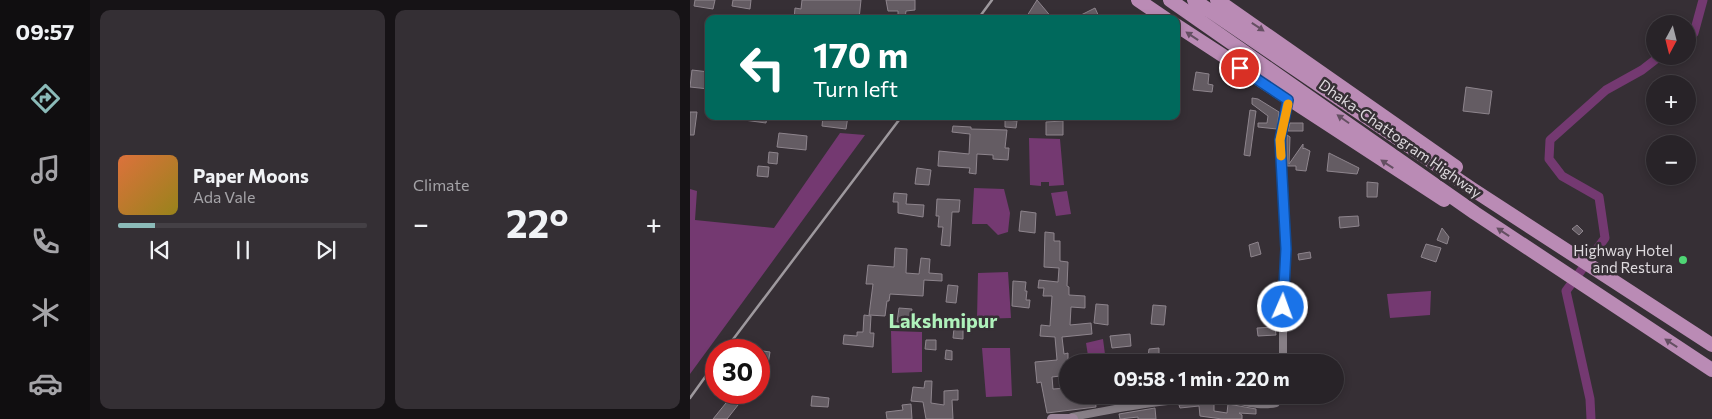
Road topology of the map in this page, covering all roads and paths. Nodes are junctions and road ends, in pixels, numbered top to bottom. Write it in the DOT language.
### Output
graph roads {
  1 [pos="1138,0"];
  2 [pos="1170,0"];
  3 [pos="1194,0"];
  4 [pos="1217,0"];
  5 [pos="1160,15"];
  6 [pos="1180,29"];
  7 [pos="1288,100"];
  8 [pos="1493,202"];
  9 [pos="1475,213"];
  10 [pos="1712,346"];
  11 [pos="1283,354"];
  12 [pos="1712,370"];
  13 [pos="1149,404"];
  14 [pos="1072,418"];
  15 [pos="1052,419"];
  1 -- 5 [label="highway"];
  9 -- 2 [label="highway, Dhaka-Chattogram Highway, one-way"];
  3 -- 8 [label="highway, Dhaka-Chattogram Highway"];
  4 -- 8 [label="highway, one-way"];
  7 -- 6 [label="highway, one-way"];
  9 -- 7 [label="highway, one-way"];
  7 -- 11 [label="street"];
  8 -- 10 [label="highway, Dhaka-Chattogram Highway"];
  12 -- 9 [label="highway, Dhaka-Chattogram Highway, one-way"];
  13 -- 14 [label="street"];
  14 -- 15 [label="main road"];
}
